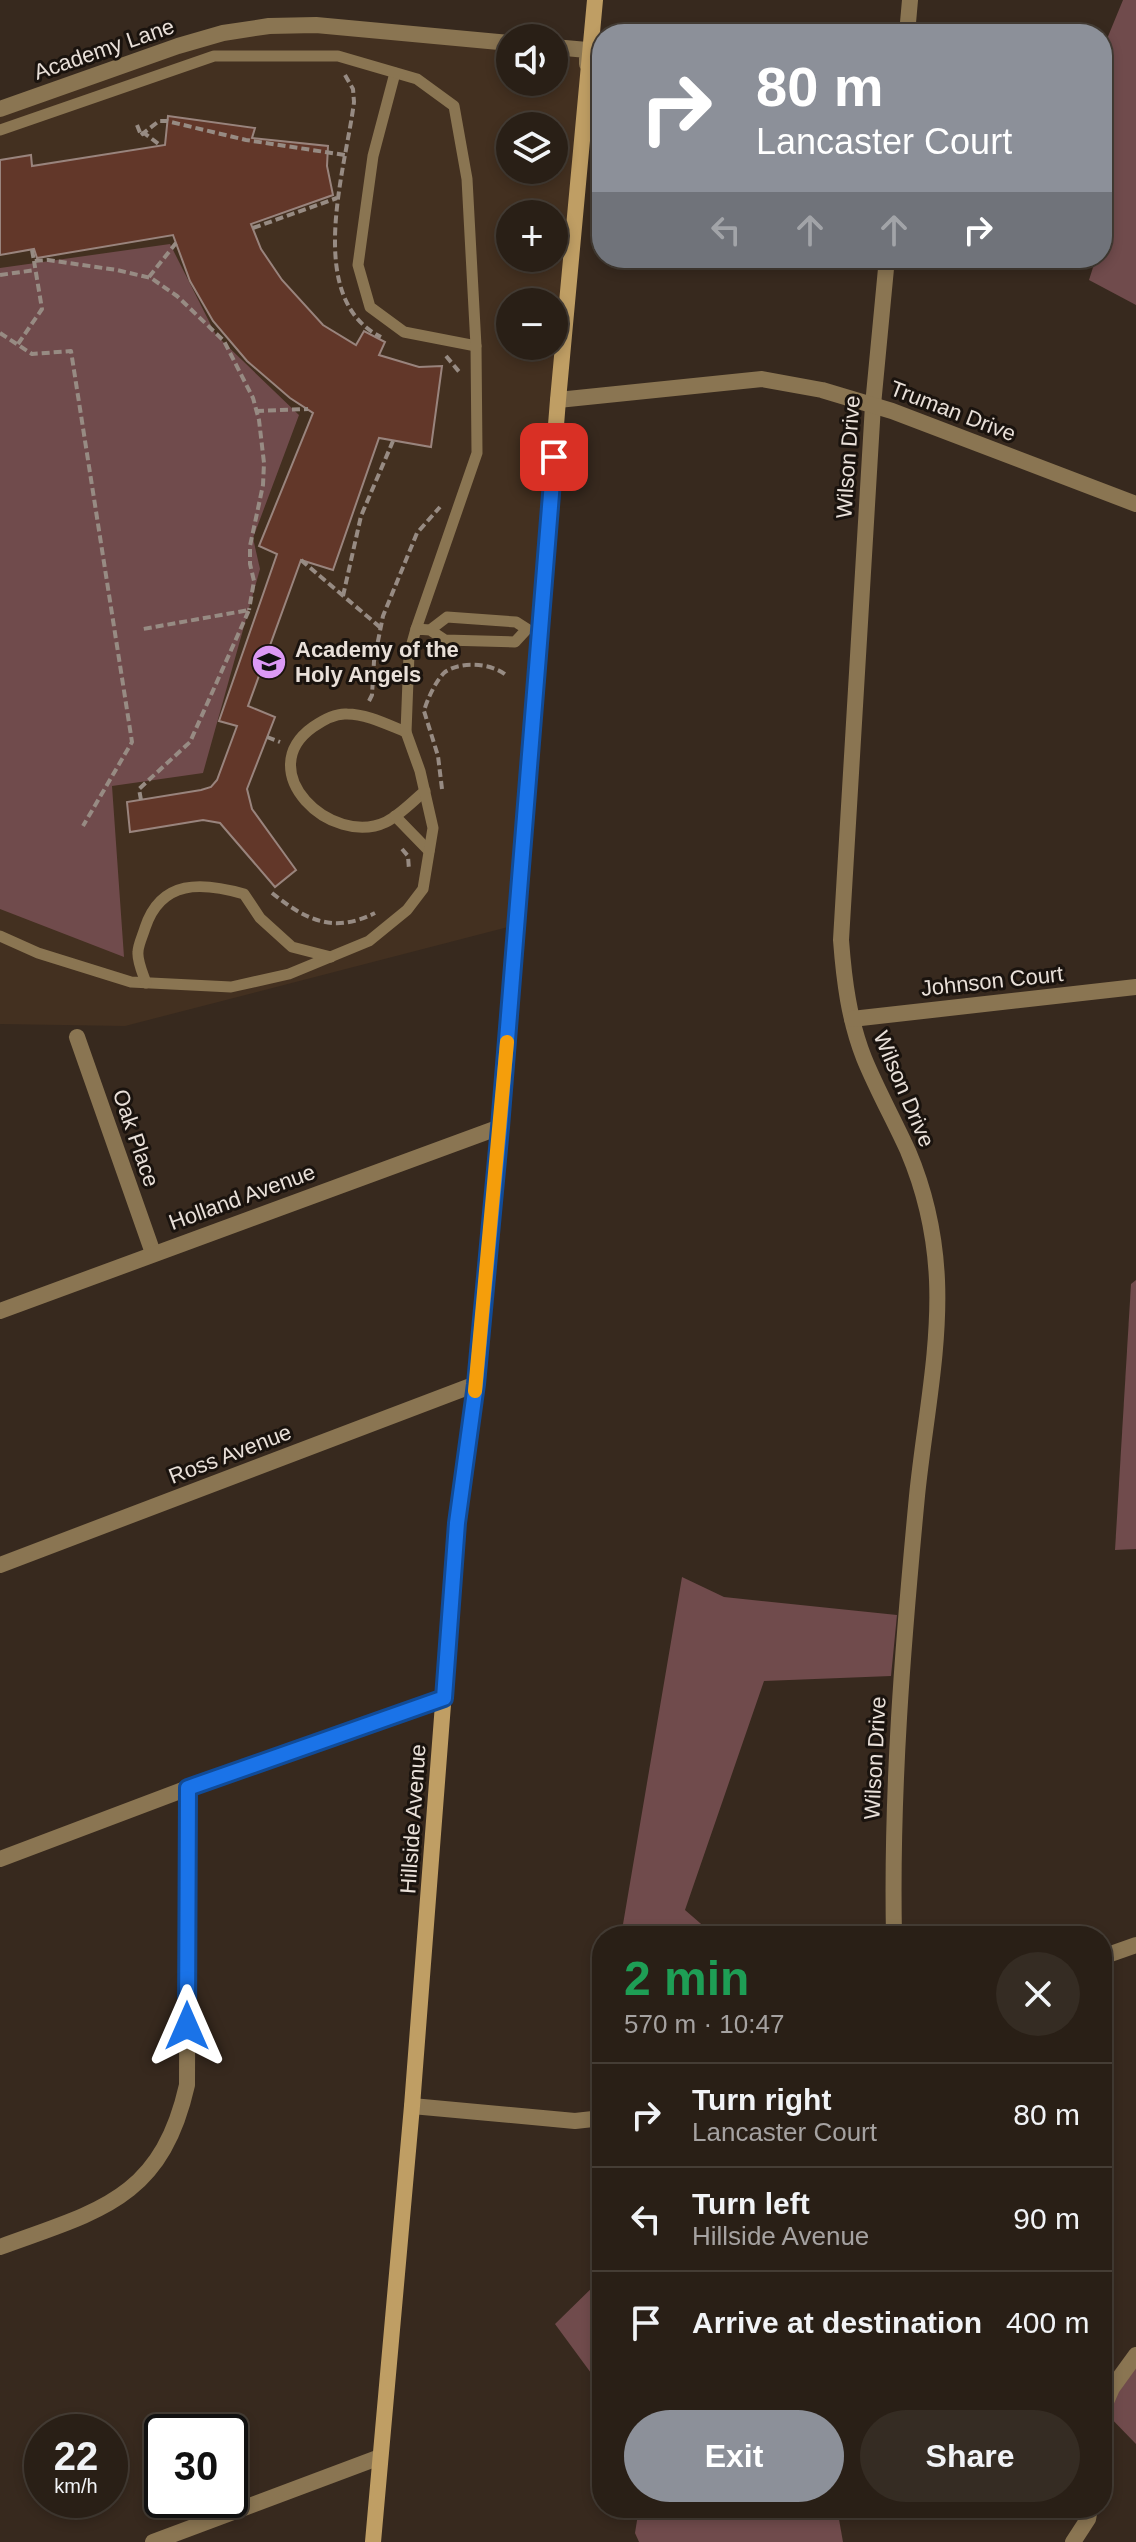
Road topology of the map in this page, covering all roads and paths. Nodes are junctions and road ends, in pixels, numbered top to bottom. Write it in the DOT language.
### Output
graph roads {
  1 [pos="595,0"];
  2 [pos="910,0"];
  3 [pos="593,24"];
  4 [pos="908,24"];
  5 [pos="592,31"];
  6 [pos="496,42"];
  7 [pos="568,48"];
  8 [pos="339,71"];
  9 [pos="395,73"];
  10 [pos="586,94"];
  11 [pos="0,109"];
  12 [pos="137,125"];
  13 [pos="0,130"];
  14 [pos="141,135"];
  15 [pos="160,145"];
  16 [pos="345,155"];
  17 [pos="338,198"];
  18 [pos="253,228"];
  19 [pos="176,243"];
  20 [pos="32,250"];
  21 [pos="34,261"];
  22 [pos="886,268"];
  23 [pos="35,270"];
  24 [pos="0,275"];
  25 [pos="149,277"];
  26 [pos="0,333"];
  27 [pos="385,339"];
  28 [pos="18,344"];
  29 [pos="476,346"];
  30 [pos="439,351"];
  31 [pos="465,382"];
  32 [pos="558,400"];
  33 [pos="873,405"];
  34 [pos="308,409"];
  35 [pos="256,411"];
  36 [pos="393,441"];
  37 [pos="443,503"];
  38 [pos="1136,504"];
  39 [pos="301,560"];
  40 [pos="343,596"];
  41 [pos="249,610"];
  42 [pos="381,628"];
  43 [pos="143,629"];
  44 [pos="416,629"];
  45 [pos="430,630"];
  46 [pos="534,630"];
  47 [pos="506,675"];
  48 [pos="362,704"];
  49 [pos="406,732"];
  50 [pos="286,734"];
  51 [pos="267,737"];
  52 [pos="425,791"];
  53 [pos="442,799"];
  54 [pos="141,800"];
  55 [pos="395,816"];
  56 [pos="83,826"];
  57 [pos="399,844"];
  58 [pos="429,851"];
  59 [pos="405,884"];
  60 [pos="272,893"];
  61 [pos="380,911"];
  62 [pos="0,936"];
  63 [pos="332,957"];
  64 [pos="146,983"];
  65 [pos="1136,987"];
  66 [pos="852,1019"];
  67 [pos="77,1037"];
  68 [pos="500,1127"];
  69 [pos="153,1253"];
  70 [pos="0,1311"];
  71 [pos="476,1384"];
  72 [pos="0,1565"];
  73 [pos="444,1698"];
  74 [pos="188,1788"];
  75 [pos="0,1859"];
  76 [pos="894,1926"];
  77 [pos="1136,1945"];
  78 [pos="1112,1953"];
  79 [pos="412,2106"];
  80 [pos="592,2119"];
  81 [pos="0,2247"];
  82 [pos="1136,2355"];
  83 [pos="1112,2388"];
  84 [pos="380,2457"];
  85 [pos="1088,2518"];
  86 [pos="153,2542"];
  87 [pos="373,2542"];
  88 [pos="1073,2542"];
  1 -- 3 [label="main road, Hillside Avenue"];
  2 -- 4 [label="street"];
  5 -- 10 [label="main road, Hillside Avenue"];
  6 -- 11 [label="street, Academy Lane"];
  7 -- 10 [label="street"];
  8 -- 16 [label="path"];
  9 -- 13 [label="lane"];
  9 -- 29 [label="lane"];
  9 -- 29 [label="lane"];
  10 -- 32 [label="main road, Hillside Avenue"];
  12 -- 14 [label="path"];
  14 -- 15 [label="path"];
  14 -- 16 [label="path"];
  16 -- 17 [label="path"];
  17 -- 18 [label="path"];
  17 -- 27 [label="path"];
  19 -- 25 [label="path"];
  20 -- 21 [label="path"];
  21 -- 23 [label="path"];
  21 -- 25 [label="path"];
  22 -- 33 [label="street, Wilson Drive"];
  23 -- 24 [label="path"];
  23 -- 28 [label="path"];
  25 -- 35 [label="path"];
  26 -- 28 [label="path"];
  28 -- 56 [label="path"];
  29 -- 44 [label="lane"];
  30 -- 31 [label="path"];
  32 -- 33 [label="street, Truman Drive"];
  32 -- 46 [label="main road, Hillside Avenue"];
  33 -- 38 [label="street, Truman Drive"];
  33 -- 66 [label="street, Wilson Drive"];
  34 -- 35 [label="path"];
  35 -- 41 [label="path"];
  36 -- 40 [label="path"];
  37 -- 42 [label="path"];
  39 -- 40 [label="path"];
  40 -- 42 [label="path"];
  41 -- 43 [label="path"];
  41 -- 54 [label="path"];
  42 -- 48 [label="path"];
  44 -- 45 [label="lane"];
  44 -- 49 [label="lane"];
  45 -- 46 [label="lane"];
  45 -- 46 [label="lane"];
  46 -- 68 [label="main road, Hillside Avenue"];
  47 -- 53 [label="path"];
  49 -- 52 [label="lane"];
  49 -- 55 [label="lane"];
  50 -- 51 [label="path"];
  52 -- 55 [label="lane"];
  52 -- 58 [label="lane"];
  55 -- 58 [label="lane"];
  57 -- 59 [label="path"];
  58 -- 63 [label="lane"];
  60 -- 61 [label="path"];
  62 -- 64 [label="lane"];
  63 -- 64 [label="lane"];
  63 -- 64 [label="lane"];
  65 -- 66 [label="street, Johnson Court"];
  66 -- 76 [label="street, Wilson Drive"];
  67 -- 69 [label="street, Oak Place"];
  68 -- 69 [label="street, Holland Avenue"];
  68 -- 71 [label="main road, Hillside Avenue"];
  69 -- 70 [label="street, Holland Avenue"];
  71 -- 72 [label="street, Ross Avenue"];
  71 -- 73 [label="main road, Hillside Avenue"];
  73 -- 74 [label="street"];
  73 -- 79 [label="main road, Hillside Avenue"];
  74 -- 75 [label="street"];
  74 -- 81 [label="street"];
  77 -- 78 [label="street"];
  79 -- 80 [label="street"];
  79 -- 84 [label="main road, Hillside Avenue"];
  82 -- 83 [label="street"];
  84 -- 86 [label="street"];
  84 -- 87 [label="main road, Hillside Avenue"];
  85 -- 88 [label="street"];
}
